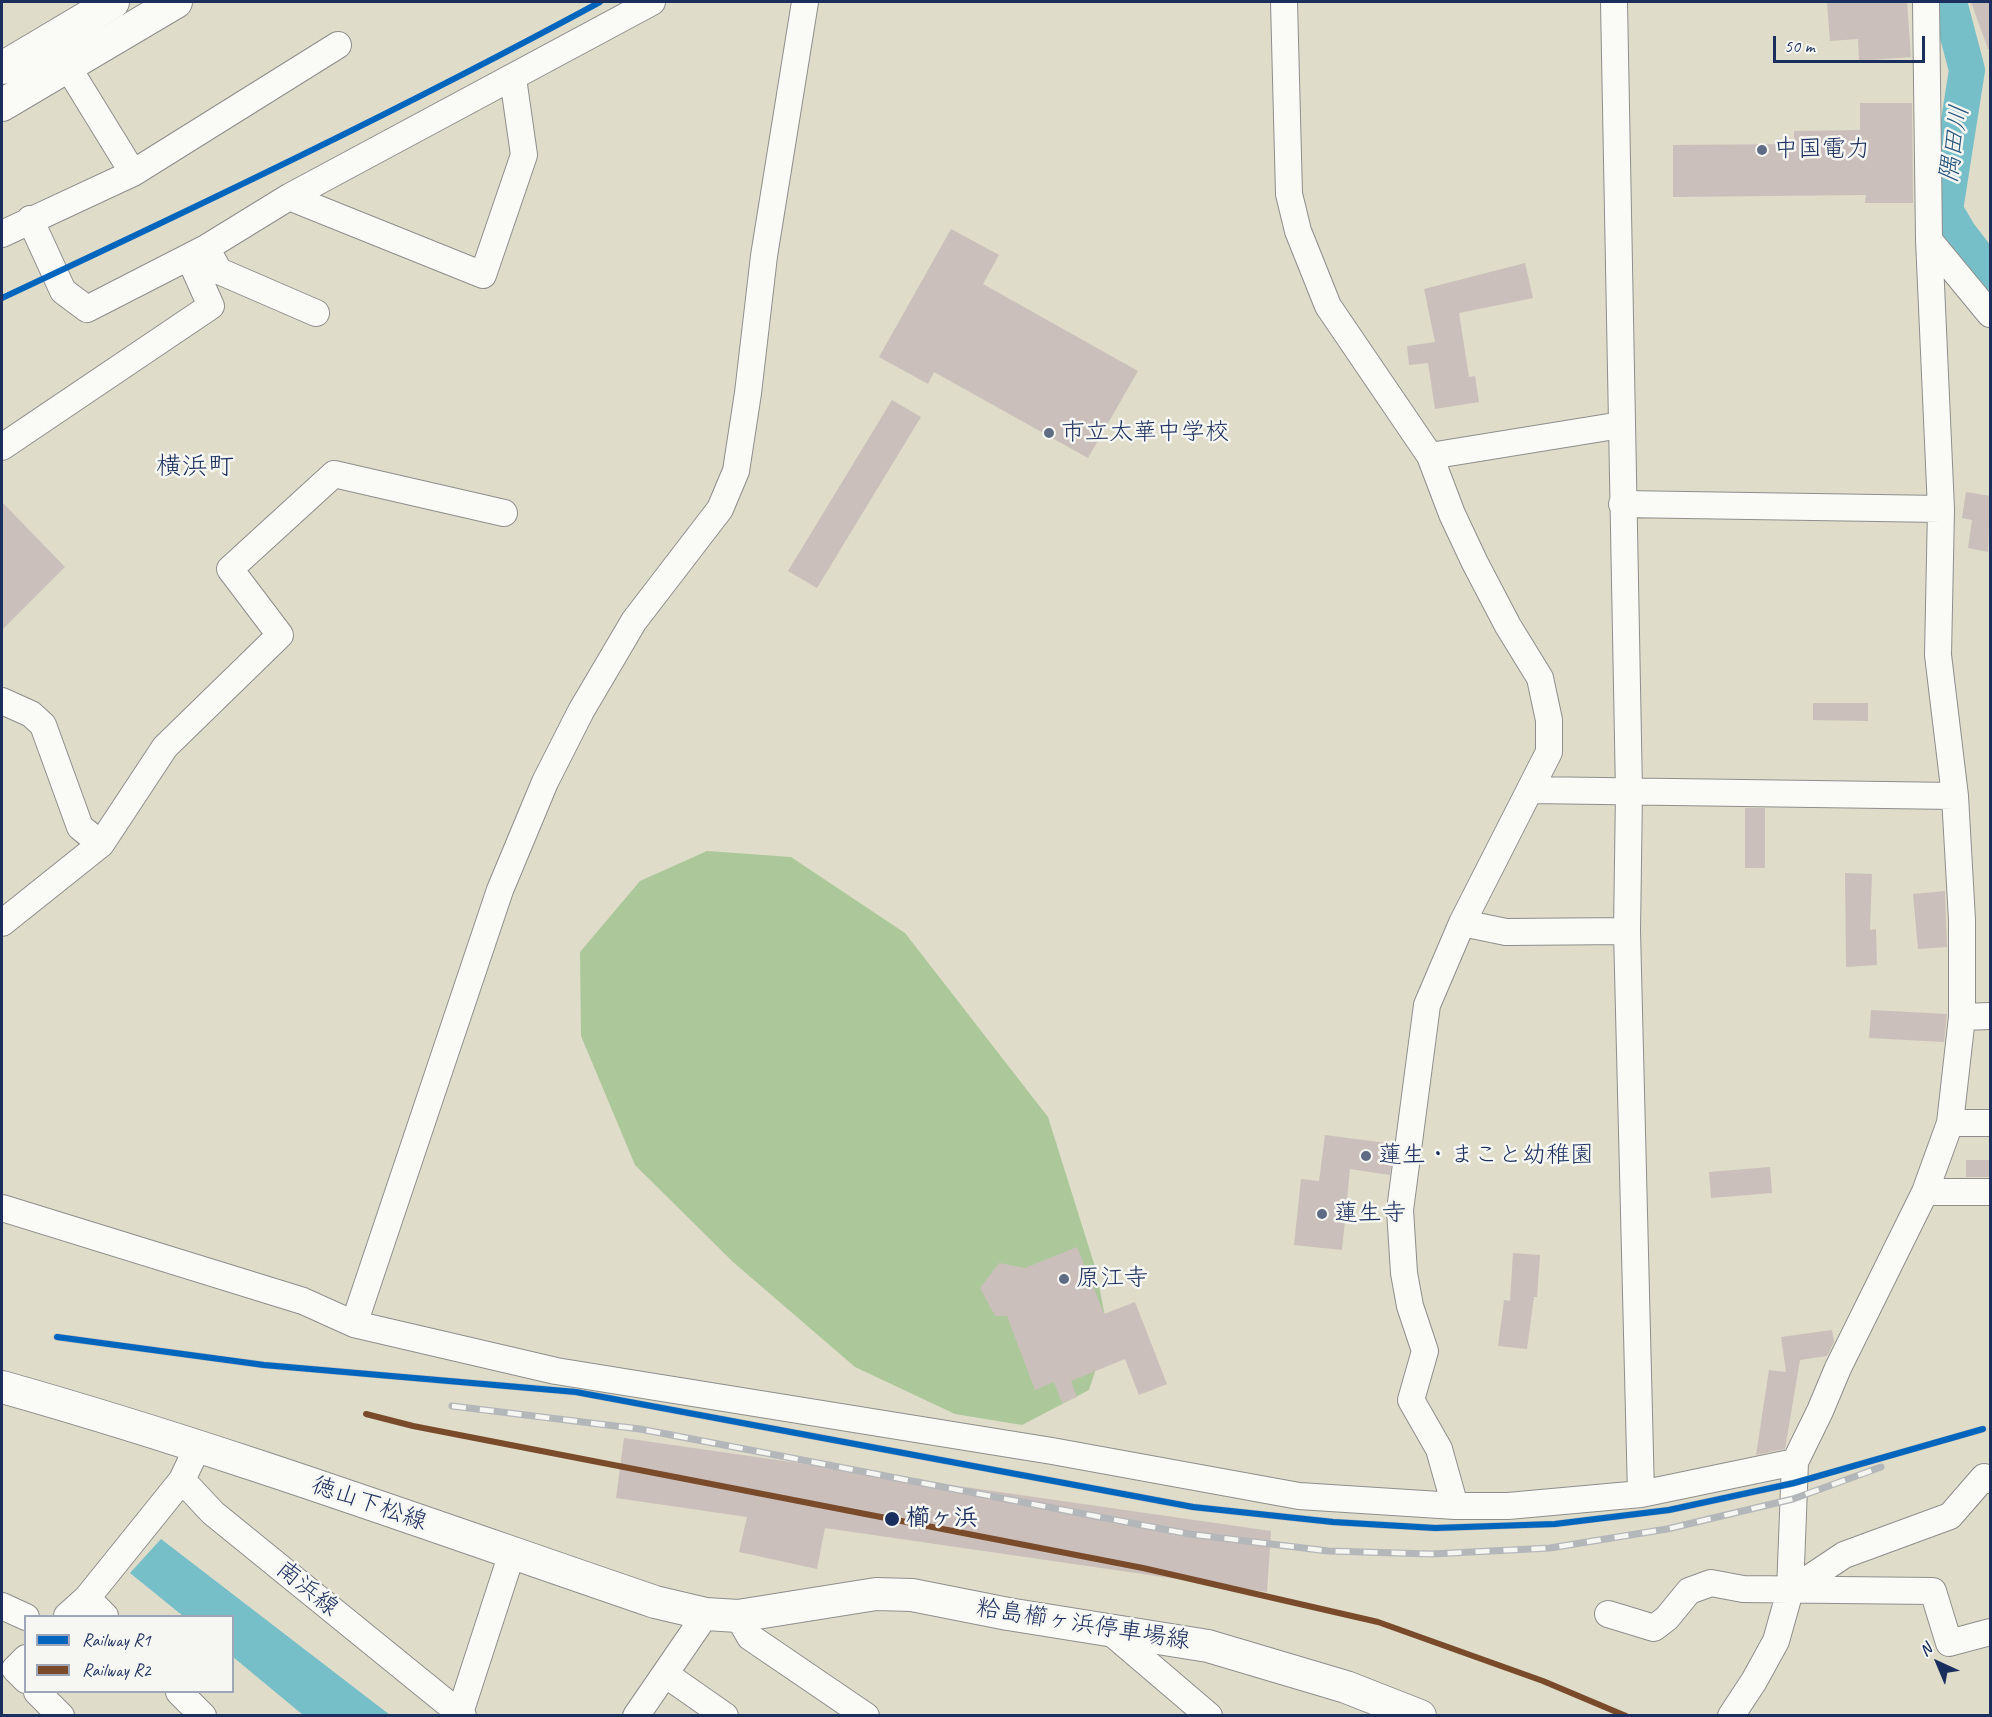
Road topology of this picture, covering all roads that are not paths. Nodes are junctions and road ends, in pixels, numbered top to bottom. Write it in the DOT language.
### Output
graph roads {
  1 [pos="113,2"];
  2 [pos="176,2"];
  3 [pos="652,2"];
  4 [pos="805,2"];
  5 [pos="1284,2"];
  6 [pos="1614,2"];
  7 [pos="1926,2"];
  8 [pos="51,39"];
  9 [pos="338,45"];
  10 [pos="67,67"];
  11 [pos="2,69"];
  12 [pos="513,78"];
  13 [pos="2,105"];
  14 [pos="133,173"];
  15 [pos="289,197"];
  16 [pos="33,227"];
  17 [pos="2,234"];
  18 [pos="1929,240"];
  19 [pos="198,252"];
  20 [pos="316,313"];
  21 [pos="1990,314"];
  22 [pos="1621,425"];
  23 [pos="2,447"];
  24 [pos="1430,456"];
  25 [pos="1622,504"];
  26 [pos="1941,509"];
  27 [pos="504,513"];
  28 [pos="2,701"];
  29 [pos="1530,790"];
  30 [pos="1629,792"];
  31 [pos="1955,796"];
  32 [pos="101,844"];
  33 [pos="2,923"];
  34 [pos="1462,923"];
  35 [pos="1627,931"];
  36 [pos="1990,1016"];
  37 [pos="1962,1017"];
  38 [pos="1950,1123"];
  39 [pos="1990,1123"];
  40 [pos="1925,1192"];
  41 [pos="1990,1192"];
  42 [pos="2,1208"];
  43 [pos="354,1324"];
  44 [pos="2,1387"];
  45 [pos="197,1448"];
  46 [pos="1794,1462"];
  47 [pos="182,1480"];
  48 [pos="1990,1480"];
  49 [pos="1641,1494"];
  50 [pos="1455,1506"];
  51 [pos="512,1553"];
  52 [pos="1790,1590"];
  53 [pos="87,1598"];
  54 [pos="2,1606"];
  55 [pos="706,1614"];
  56 [pos="1608,1614"];
  57 [pos="69,1615"];
  58 [pos="103,1615"];
  59 [pos="24,1616"];
  60 [pos="738,1616"];
  61 [pos="1106,1628"];
  62 [pos="1990,1632"];
  63 [pos="24,1660"];
  64 [pos="665,1674"];
  65 [pos="24,1678"];
  66 [pos="38,1693"];
  67 [pos="180,1693"];
  68 [pos="462,1714"];
  69 [pos="61,1716"];
  70 [pos="203,1716"];
  71 [pos="636,1716"];
  72 [pos="725,1716"];
  73 [pos="866,1716"];
  74 [pos="1209,1716"];
  75 [pos="1420,1716"];
  76 [pos="1731,1716"];
  1 -- 8 [label="main road"];
  2 -- 10 [label="main road"];
  3 -- 12 [label="street"];
  4 -- 43 [label="street"];
  5 -- 24 [label="street"];
  6 -- 22 [label="street"];
  7 -- 18 [label="street"];
  8 -- 10 [label="street"];
  8 -- 11 [label="main road"];
  9 -- 14 [label="street"];
  10 -- 13 [label="main road"];
  10 -- 14 [label="street"];
  12 -- 15 [label="street"];
  12 -- 15 [label="street"];
  14 -- 16 [label="street"];
  15 -- 19 [label="street"];
  16 -- 17 [label="street"];
  16 -- 19 [label="street"];
  18 -- 21 [label="street"];
  18 -- 26 [label="street"];
  19 -- 20 [label="street"];
  19 -- 23 [label="street"];
  22 -- 24 [label="street"];
  22 -- 25 [label="street"];
  24 -- 29 [label="street"];
  25 -- 26 [label="street"];
  25 -- 30 [label="street"];
  26 -- 31 [label="street"];
  27 -- 32 [label="street"];
  28 -- 32 [label="street"];
  29 -- 30 [label="street"];
  29 -- 34 [label="street"];
  30 -- 31 [label="street"];
  30 -- 35 [label="street"];
  31 -- 37 [label="street"];
  32 -- 33 [label="street"];
  34 -- 35 [label="street"];
  34 -- 50 [label="street"];
  35 -- 49 [label="street"];
  36 -- 37 [label="street"];
  37 -- 38 [label="street"];
  38 -- 39 [label="street"];
  38 -- 40 [label="street"];
  40 -- 41 [label="street"];
  40 -- 46 [label="street"];
  42 -- 43 [label="street"];
  43 -- 50 [label="street"];
  44 -- 45 [label="main road, 徳山下松線"];
  45 -- 47 [label="street"];
  45 -- 51 [label="main road, 徳山下松線"];
  46 -- 49 [label="street"];
  46 -- 52 [label="street"];
  47 -- 53 [label="street"];
  47 -- 68 [label="street, 南浜線"];
  48 -- 52 [label="street"];
  49 -- 50 [label="street"];
  51 -- 55 [label="main road, 徳山下松線"];
  51 -- 68 [label="street"];
  52 -- 56 [label="street"];
  52 -- 62 [label="street"];
  52 -- 76 [label="street"];
  53 -- 57 [label="street"];
  53 -- 58 [label="street"];
  54 -- 59 [label="street"];
  55 -- 60 [label="main road, 徳山下松線"];
  55 -- 64 [label="street"];
  60 -- 61 [label="main road, 粭島櫛ヶ浜停車場線"];
  60 -- 73 [label="street"];
  61 -- 74 [label="street"];
  61 -- 75 [label="main road, 粭島櫛ヶ浜停車場線"];
  63 -- 65 [label="street"];
  64 -- 71 [label="street"];
  64 -- 72 [label="street"];
  66 -- 69 [label="street"];
  67 -- 70 [label="street"];
}
